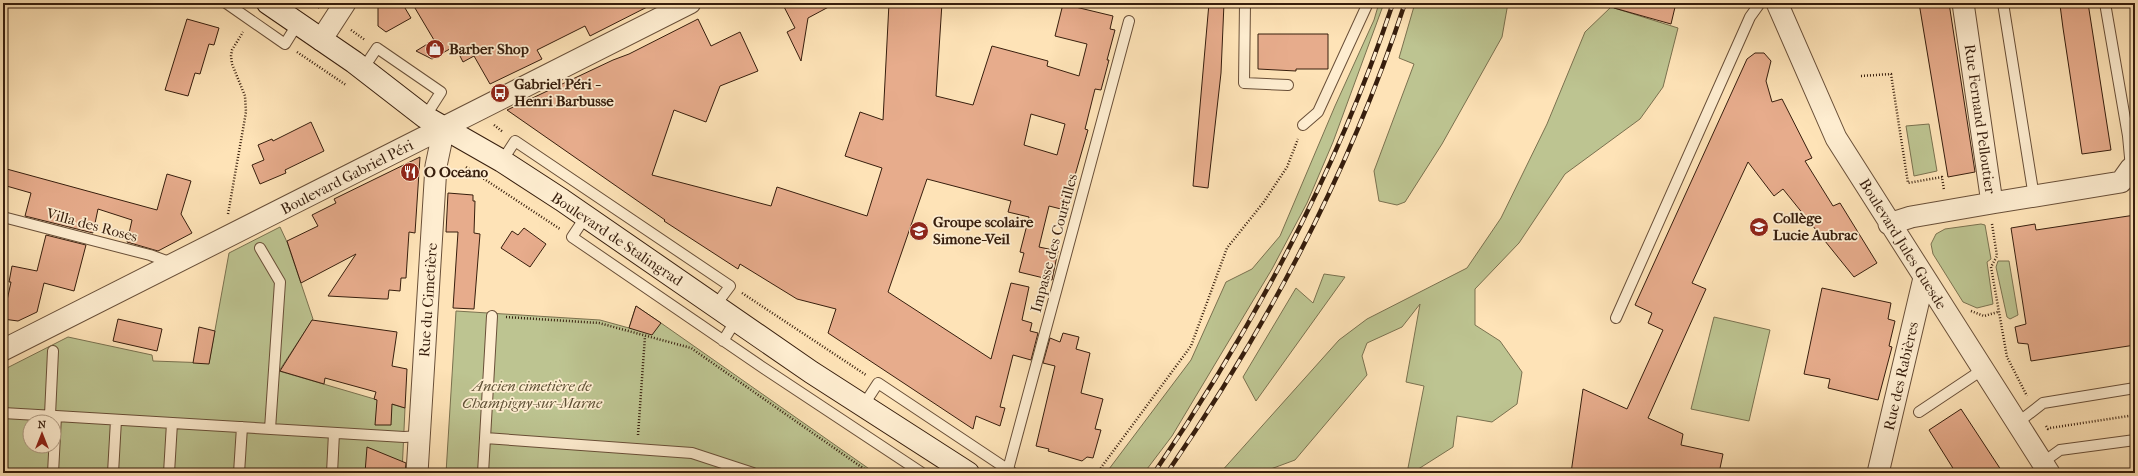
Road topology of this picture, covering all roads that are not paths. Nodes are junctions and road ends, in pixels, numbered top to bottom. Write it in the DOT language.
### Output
graph roads {
  1 [pos="226,3"];
  2 [pos="345,3"];
  3 [pos="690,3"];
  4 [pos="1245,3"];
  5 [pos="1368,3"];
  6 [pos="1760,3"];
  7 [pos="1777,3"];
  8 [pos="1963,3"];
  9 [pos="2003,3"];
  10 [pos="2105,3"];
  11 [pos="276,5"];
  12 [pos="1129,21"];
  13 [pos="298,23"];
  14 [pos="321,40"];
  15 [pos="363,69"];
  16 [pos="1288,85"];
  17 [pos="425,117"];
  18 [pos="1303,125"];
  19 [pos="444,128"];
  20 [pos="2131,135"];
  21 [pos="502,162"];
  22 [pos="2131,168"];
  23 [pos="2034,197"];
  24 [pos="1992,203"];
  25 [pos="586,216"];
  26 [pos="3,217"];
  27 [pos="1889,224"];
  28 [pos="260,248"];
  29 [pos="174,264"];
  30 [pos="1924,278"];
  31 [pos="715,306"];
  32 [pos="492,316"];
  33 [pos="1616,318"];
  34 [pos="736,320"];
  35 [pos="723,340"];
  36 [pos="3,350"];
  37 [pos="53,351"];
  38 [pos="1982,370"];
  39 [pos="2135,388"];
  40 [pos="863,406"];
  41 [pos="1919,412"];
  42 [pos="3,413"];
  43 [pos="22,414"];
  44 [pos="53,414"];
  45 [pos="62,417"];
  46 [pos="116,420"];
  47 [pos="172,423"];
  48 [pos="2016,424"];
  49 [pos="242,427"];
  50 [pos="270,429"];
  51 [pos="334,433"];
  52 [pos="420,436"];
  53 [pos="485,438"];
  54 [pos="2135,440"];
  55 [pos="53,454"];
  56 [pos="2046,468"];
  57 [pos="1010,472"];
  58 [pos="53,473"];
  59 [pos="113,473"];
  60 [pos="169,473"];
  61 [pos="239,473"];
  62 [pos="332,473"];
  63 [pos="417,473"];
  64 [pos="483,473"];
  65 [pos="753,473"];
  66 [pos="922,473"];
  67 [pos="968,473"];
  68 [pos="1878,473"];
  1 -- 13 [label="lane"];
  2 -- 14 [label="street"];
  3 -- 19 [label="street, Boulevard Gabriel Péri"];
  4 -- 16 [label="lane"];
  5 -- 18 [label="lane"];
  6 -- 33 [label="lane"];
  7 -- 27 [label="street, Boulevard Jules Guesde"];
  8 -- 24 [label="street, Rue Fernand Pelloutier"];
  9 -- 23 [label="lane"];
  10 -- 20 [label="lane"];
  11 -- 13 [label="main road, Boulevard de Stalingrad"];
  12 -- 57 [label="lane, Impasse des Courtilles"];
  13 -- 14 [label="main road, Boulevard de Stalingrad"];
  14 -- 15 [label="main road, Boulevard de Stalingrad"];
  15 -- 17 [label="main road, Boulevard de Stalingrad"];
  15 -- 17 [label="lane"];
  17 -- 19 [label="main road, Boulevard de Stalingrad"];
  19 -- 21 [label="main road, Boulevard de Stalingrad"];
  19 -- 29 [label="street, Boulevard Gabriel Péri"];
  19 -- 52 [label="street, Rue du Cimetière"];
  20 -- 22 [label="lane"];
  21 -- 25 [label="main road, Boulevard de Stalingrad"];
  21 -- 31 [label="lane"];
  22 -- 23 [label="street"];
  23 -- 24 [label="street"];
  24 -- 27 [label="street, Rue Fernand Pelloutier"];
  25 -- 31 [label="main road, Boulevard de Stalingrad"];
  25 -- 35 [label="lane"];
  26 -- 29 [label="lane, Villa des Roses"];
  27 -- 30 [label="street, Boulevard Jules Guesde"];
  28 -- 50 [label="lane"];
  29 -- 36 [label="street, Boulevard Gabriel Péri"];
  30 -- 38 [label="street, Boulevard Jules Guesde"];
  30 -- 68 [label="street, Rue des Rabières"];
  31 -- 34 [label="main road, Boulevard de Stalingrad"];
  32 -- 53 [label="lane"];
  34 -- 35 [label="lane"];
  34 -- 40 [label="main road, Boulevard de Stalingrad"];
  35 -- 66 [label="lane"];
  37 -- 44 [label="lane"];
  38 -- 41 [label="lane"];
  38 -- 48 [label="street, Boulevard Jules Guesde"];
  39 -- 48 [label="lane"];
  40 -- 57 [label="lane"];
  40 -- 67 [label="main road, Boulevard de Stalingrad"];
  42 -- 43 [label="lane"];
  45 -- 46 [label="lane"];
  46 -- 47 [label="lane"];
  46 -- 59 [label="lane"];
  47 -- 49 [label="lane"];
  47 -- 60 [label="lane"];
  48 -- 56 [label="street, Boulevard Jules Guesde"];
  49 -- 50 [label="lane"];
  49 -- 61 [label="lane"];
  50 -- 51 [label="lane"];
  51 -- 52 [label="lane"];
  51 -- 62 [label="lane"];
  52 -- 63 [label="street, Rue du Cimetière"];
  53 -- 64 [label="lane"];
  53 -- 65 [label="lane"];
  54 -- 56 [label="lane"];
  55 -- 58 [label="lane"];
}
